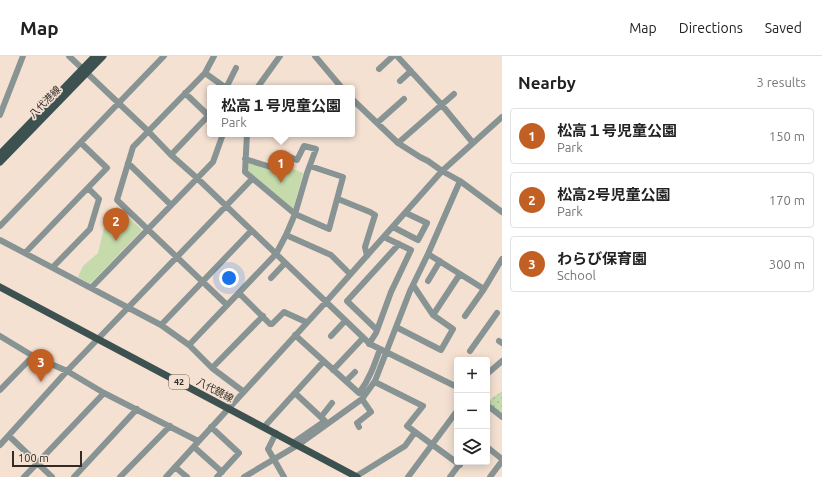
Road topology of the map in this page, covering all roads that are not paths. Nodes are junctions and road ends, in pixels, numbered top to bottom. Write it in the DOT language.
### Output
graph roads {
  1 [pos="23,56"];
  2 [pos="69,56"];
  3 [pos="95,56"];
  4 [pos="103,56"];
  5 [pos="164,56"];
  6 [pos="214,56"];
  7 [pos="280,56"];
  8 [pos="315,56"];
  9 [pos="393,56"];
  10 [pos="397,56"];
  11 [pos="236,68"];
  12 [pos="379,69"];
  13 [pos="85,71"];
  14 [pos="411,71"];
  15 [pos="205,73"];
  16 [pos="400,81"];
  17 [pos="222,85"];
  18 [pos="228,85"];
  19 [pos="259,85"];
  20 [pos="339,85"];
  21 [pos="185,93"];
  22 [pos="454,94"];
  23 [pos="404,99"];
  24 [pos="355,102"];
  25 [pos="118,103"];
  26 [pos="441,104"];
  27 [pos="0,115"];
  28 [pos="207,115"];
  29 [pos="502,117"];
  30 [pos="207,119"];
  31 [pos="377,123"];
  32 [pos="148,131"];
  33 [pos="222,137"];
  34 [pos="247,137"];
  35 [pos="398,142"];
  36 [pos="81,143"];
  37 [pos="473,143"];
  38 [pos="1,151"];
  39 [pos="171,155"];
  40 [pos="245,159"];
  41 [pos="0,162"];
  42 [pos="128,164"];
  43 [pos="310,166"];
  44 [pos="442,171"];
  45 [pos="197,178"];
  46 [pos="252,179"];
  47 [pos="460,181"];
  48 [pos="88,188"];
  49 [pos="338,199"];
  50 [pos="172,205"];
  51 [pos="226,207"];
  52 [pos="502,212"];
  53 [pos="406,213"];
  54 [pos="295,214"];
  55 [pos="0,226"];
  56 [pos="393,228"];
  57 [pos="148,230"];
  58 [pos="251,231"];
  59 [pos="286,236"];
  60 [pos="384,237"];
  61 [pos="0,240"];
  62 [pos="399,244"];
  63 [pos="25,253"];
  64 [pos="276,254"];
  65 [pos="428,254"];
  66 [pos="367,256"];
  67 [pos="177,257"];
  68 [pos="502,259"];
  69 [pos="440,261"];
  70 [pos="285,263"];
  71 [pos="53,267"];
  72 [pos="350,274"];
  73 [pos="460,274"];
  74 [pos="272,278"];
  75 [pos="428,281"];
  76 [pos="202,282"];
  77 [pos="413,285"];
  78 [pos="0,287"];
  79 [pos="91,288"];
  80 [pos="484,288"];
  81 [pos="239,293"];
  82 [pos="325,303"];
  83 [pos="227,305"];
  84 [pos="128,307"];
  85 [pos="497,313"];
  86 [pos="433,315"];
  87 [pos="263,316"];
  88 [pos="465,316"];
  89 [pos="345,321"];
  90 [pos="306,322"];
  91 [pos="161,326"];
  92 [pos="396,328"];
  93 [pos="377,330"];
  94 [pos="295,335"];
  95 [pos="0,336"];
  96 [pos="331,336"];
  97 [pos="363,338"];
  98 [pos="98,339"];
  99 [pos="369,344"];
  100 [pos="189,345"];
  101 [pos="380,350"];
  102 [pos="470,351"];
  103 [pos="387,353"];
  104 [pos="33,356"];
  105 [pos="502,361"];
  106 [pos="323,362"];
  107 [pos="212,368"];
  108 [pos="333,370"];
  109 [pos="67,371"];
  110 [pos="490,371"];
  111 [pos="355,372"];
  112 [pos="346,381"];
  113 [pos="375,382"];
  114 [pos="454,386"];
  115 [pos="0,390"];
  116 [pos="244,392"];
  117 [pos="104,393"];
  118 [pos="295,393"];
  119 [pos="362,400"];
  120 [pos="332,403"];
  121 [pos="490,407"];
  122 [pos="228,409"];
  123 [pos="136,410"];
  124 [pos="454,415"];
  125 [pos="321,417"];
  126 [pos="502,417"];
  127 [pos="170,426"];
  128 [pos="211,427"];
  129 [pos="359,427"];
  130 [pos="264,428"];
  131 [pos="415,432"];
  132 [pos="276,434"];
  133 [pos="9,436"];
  134 [pos="198,441"];
  135 [pos="296,444"];
  136 [pos="0,445"];
  137 [pos="432,445"];
  138 [pos="194,447"];
  139 [pos="490,450"];
  140 [pos="454,459"];
  141 [pos="273,460"];
  142 [pos="502,460"];
  143 [pos="37,464"];
  144 [pos="459,465"];
  145 [pos="175,467"];
  146 [pos="79,472"];
  147 [pos="219,475"];
  148 [pos="24,477"];
  149 [pos="52,477"];
  150 [pos="74,477"];
  151 [pos="85,477"];
  152 [pos="120,477"];
  153 [pos="166,477"];
  154 [pos="187,477"];
  155 [pos="244,477"];
  156 [pos="284,477"];
  157 [pos="356,477"];
  158 [pos="408,477"];
  159 [pos="450,477"];
  160 [pos="490,477"];
  1 -- 27 [label="street"];
  2 -- 13 [label="street"];
  3 -- 13 [label="main road, 八代港線"];
  4 -- 13 [label="main road, 八代港線"];
  5 -- 25 [label="street"];
  6 -- 15 [label="street"];
  7 -- 19 [label="street"];
  8 -- 20 [label="street"];
  9 -- 12 [label="street"];
  10 -- 14 [label="street"];
  11 -- 18 [label="street"];
  13 -- 25 [label="street"];
  13 -- 38 [label="main road, 八代港線"];
  13 -- 41 [label="main road, 八代港線"];
  14 -- 16 [label="street"];
  14 -- 26 [label="street"];
  15 -- 17 [label="street"];
  15 -- 21 [label="street"];
  21 -- 28 [label="street"];
  21 -- 32 [label="street"];
  22 -- 26 [label="street"];
  23 -- 31 [label="street"];
  24 -- 31 [label="street"];
  25 -- 32 [label="street"];
  25 -- 36 [label="street"];
  26 -- 35 [label="street"];
  26 -- 37 [label="street"];
  29 -- 37 [label="street"];
  30 -- 39 [label="street"];
  31 -- 35 [label="street"];
  32 -- 39 [label="street"];
  32 -- 42 [label="street"];
  33 -- 45 [label="street"];
  34 -- 40 [label="street"];
  35 -- 44 [label="street"];
  36 -- 48 [label="street"];
  36 -- 55 [label="street"];
  37 -- 44 [label="street"];
  39 -- 45 [label="street"];
  40 -- 43 [label="street"];
  40 -- 46 [label="street"];
  42 -- 50 [label="street"];
  42 -- 57 [label="street"];
  43 -- 49 [label="street"];
  43 -- 54 [label="street"];
  44 -- 47 [label="street"];
  44 -- 53 [label="street"];
  45 -- 50 [label="street"];
  45 -- 51 [label="street"];
  46 -- 51 [label="street"];
  46 -- 54 [label="street"];
  47 -- 52 [label="street"];
  47 -- 65 [label="street"];
  48 -- 63 [label="street"];
  48 -- 71 [label="street"];
  49 -- 54 [label="street"];
  49 -- 66 [label="street"];
  50 -- 57 [label="street"];
  51 -- 58 [label="street"];
  51 -- 67 [label="street"];
  53 -- 56 [label="street"];
  53 -- 56 [label="street"];
  54 -- 59 [label="street"];
  56 -- 60 [label="street"];
  57 -- 67 [label="street"];
  57 -- 79 [label="street"];
  58 -- 64 [label="street"];
  58 -- 76 [label="street"];
  59 -- 64 [label="street"];
  59 -- 72 [label="street"];
  60 -- 62 [label="street"];
  60 -- 66 [label="street"];
  61 -- 63 [label="street"];
  62 -- 93 [label="street"];
  62 -- 93 [label="street"];
  63 -- 71 [label="street"];
  64 -- 70 [label="street"];
  64 -- 81 [label="street"];
  65 -- 69 [label="street"];
  65 -- 77 [label="street"];
  66 -- 72 [label="street"];
  67 -- 76 [label="street"];
  67 -- 84 [label="street"];
  68 -- 80 [label="street"];
  69 -- 73 [label="street"];
  69 -- 75 [label="street"];
  70 -- 74 [label="street"];
  70 -- 82 [label="street"];
  71 -- 79 [label="street"];
  72 -- 82 [label="street"];
  73 -- 80 [label="street"];
  73 -- 86 [label="street"];
  76 -- 83 [label="street"];
  76 -- 91 [label="street"];
  77 -- 86 [label="street"];
  77 -- 92 [label="street"];
  78 -- 98 [label="main road, 八代鏡線 / 42"];
  79 -- 84 [label="street"];
  80 -- 88 [label="street"];
  81 -- 83 [label="street"];
  81 -- 87 [label="street"];
  82 -- 89 [label="street"];
  82 -- 90 [label="street"];
  83 -- 100 [label="street"];
  84 -- 91 [label="street"];
  84 -- 98 [label="street"];
  85 -- 102 [label="street"];
  86 -- 92 [label="street"];
  87 -- 90 [label="street"];
  87 -- 107 [label="street"];
  89 -- 96 [label="street"];
  89 -- 97 [label="street"];
  90 -- 94 [label="street"];
  91 -- 100 [label="street"];
  92 -- 103 [label="street"];
  93 -- 99 [label="street"];
  94 -- 106 [label="street"];
  94 -- 116 [label="street"];
  95 -- 104 [label="street"];
  97 -- 99 [label="street"];
  97 -- 108 [label="street"];
  98 -- 109 [label="street"];
  98 -- 122 [label="main road, 八代鏡線 / 42"];
  99 -- 101 [label="street"];
  100 -- 107 [label="street"];
  101 -- 103 [label="street"];
  101 -- 112 [label="street"];
  103 -- 113 [label="street"];
  103 -- 114 [label="street"];
  104 -- 109 [label="street"];
  104 -- 115 [label="street"];
  105 -- 110 [label="street"];
  106 -- 108 [label="street"];
  106 -- 118 [label="street"];
  107 -- 116 [label="street"];
  108 -- 112 [label="street"];
  109 -- 117 [label="street"];
  109 -- 133 [label="street"];
  111 -- 112 [label="street"];
  113 -- 119 [label="street"];
  113 -- 131 [label="street"];
  116 -- 122 [label="street"];
  117 -- 123 [label="street"];
  117 -- 143 [label="street"];
  118 -- 125 [label="street"];
  118 -- 130 [label="street"];
  119 -- 129 [label="street"];
  119 -- 135 [label="street"];
  120 -- 125 [label="street"];
  121 -- 126 [label="street"];
  122 -- 128 [label="street"];
  122 -- 130 [label="main road, 八代鏡線 / 42"];
  123 -- 127 [label="street"];
  123 -- 146 [label="street"];
  124 -- 137 [label="street"];
  125 -- 135 [label="street"];
  127 -- 134 [label="street"];
  127 -- 152 [label="street"];
  128 -- 134 [label="street"];
  128 -- 147 [label="street"];
  130 -- 132 [label="main road, 八代鏡線 / 42"];
  131 -- 137 [label="street"];
  131 -- 157 [label="street"];
  132 -- 135 [label="main road, 八代鏡線 / 42"];
  132 -- 141 [label="street"];
  133 -- 136 [label="street"];
  133 -- 143 [label="street"];
  134 -- 138 [label="street"];
  135 -- 141 [label="street"];
  135 -- 157 [label="main road, 八代鏡線 / 42"];
  137 -- 140 [label="street"];
  137 -- 158 [label="street"];
  138 -- 145 [label="street"];
  138 -- 147 [label="street"];
  139 -- 142 [label="street"];
  141 -- 155 [label="street"];
  141 -- 156 [label="street"];
  142 -- 160 [label="street"];
  143 -- 148 [label="street"];
  143 -- 149 [label="street"];
  144 -- 159 [label="street"];
  145 -- 153 [label="street"];
  145 -- 154 [label="street"];
  146 -- 150 [label="street"];
  146 -- 151 [label="street"];
}
